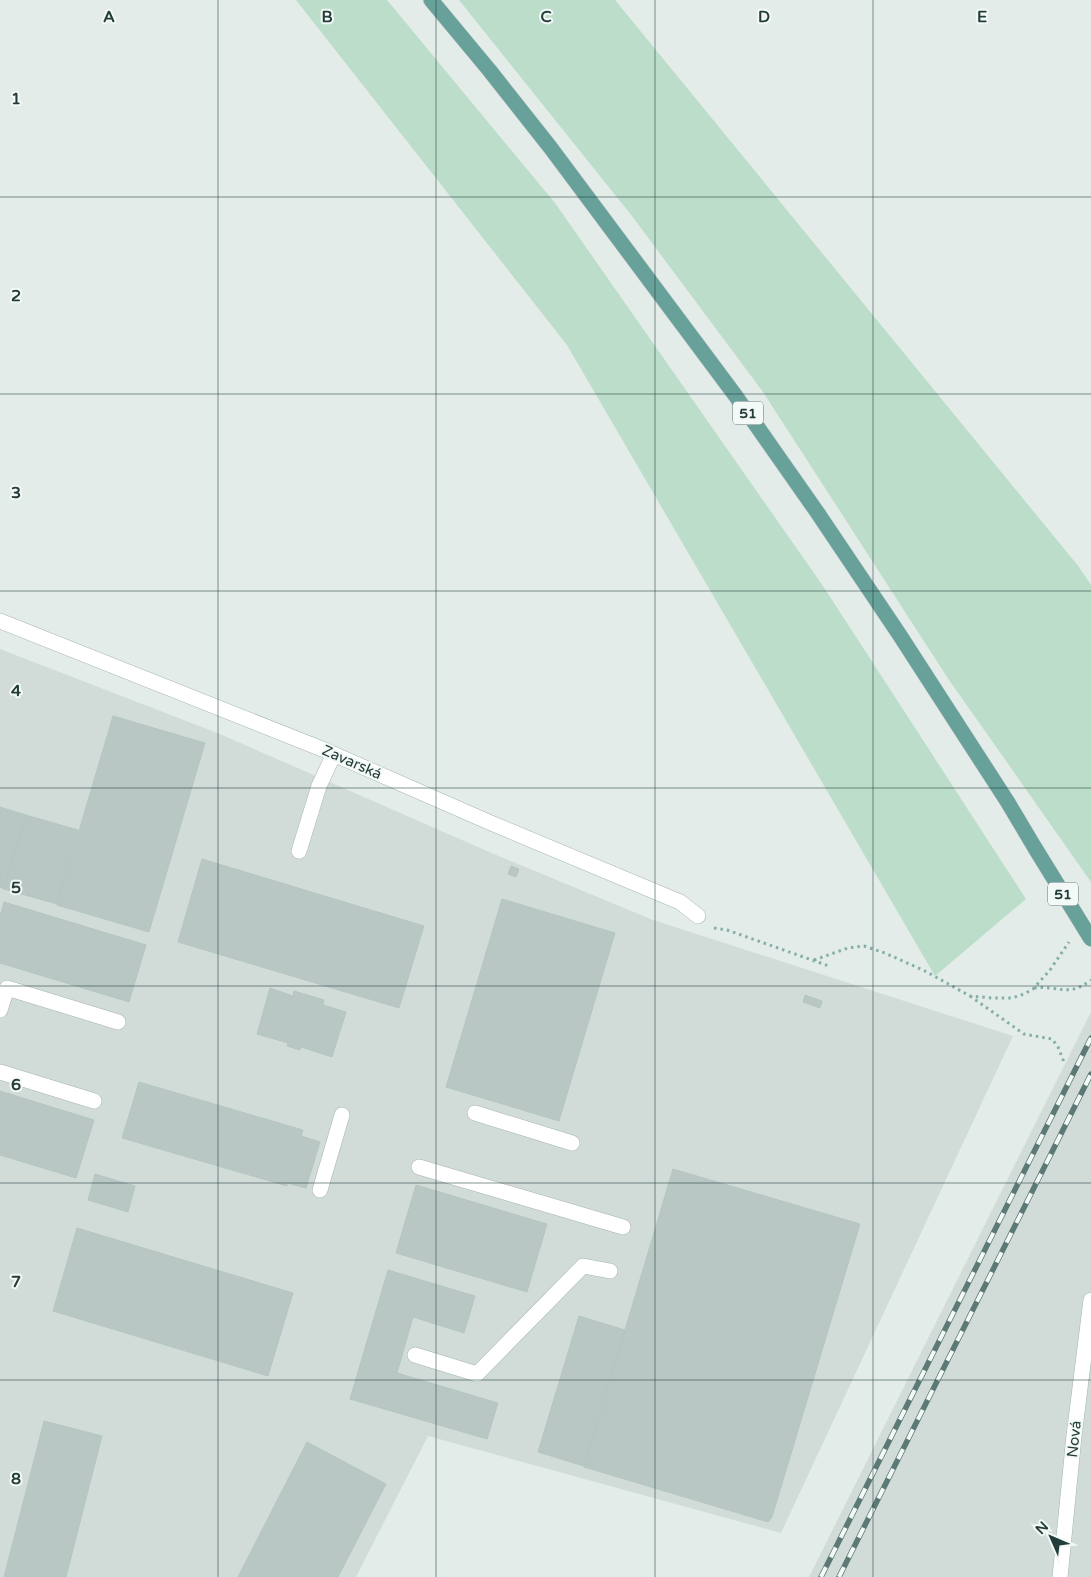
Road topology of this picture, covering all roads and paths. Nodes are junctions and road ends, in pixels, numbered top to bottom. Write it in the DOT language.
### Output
graph roads {
  1 [pos="431,0"];
  2 [pos="0,621"];
  3 [pos="334,754"];
  4 [pos="300,851"];
  5 [pos="698,916"];
  6 [pos="727,930"];
  7 [pos="1091,939"];
  8 [pos="1070,940"];
  9 [pos="812,960"];
  10 [pos="829,966"];
  11 [pos="1091,980"];
  12 [pos="1034,989"];
  13 [pos="970,996"];
  14 [pos="0,1010"];
  15 [pos="118,1022"];
  16 [pos="1064,1062"];
  17 [pos="0,1072"];
  18 [pos="94,1101"];
  19 [pos="475,1113"];
  20 [pos="342,1115"];
  21 [pos="572,1143"];
  22 [pos="419,1167"];
  23 [pos="320,1190"];
  24 [pos="623,1227"];
  25 [pos="610,1272"];
  26 [pos="1091,1300"];
  27 [pos="416,1356"];
  28 [pos="1060,1577"];
  1 -- 7 [label="main road, 51, bridge"];
  2 -- 3 [label="street, Zavarská"];
  3 -- 4 [label="street"];
  3 -- 5 [label="street, Zavarská"];
  6 -- 9 [label="path"];
  8 -- 12 [label="path"];
  9 -- 10 [label="path"];
  9 -- 13 [label="path"];
  11 -- 12 [label="path"];
  12 -- 13 [label="path"];
  13 -- 16 [label="path"];
  14 -- 15 [label="street"];
  17 -- 18 [label="street"];
  19 -- 21 [label="street"];
  20 -- 23 [label="street"];
  22 -- 24 [label="street"];
  25 -- 27 [label="street"];
  26 -- 28 [label="street, Nová"];
}
